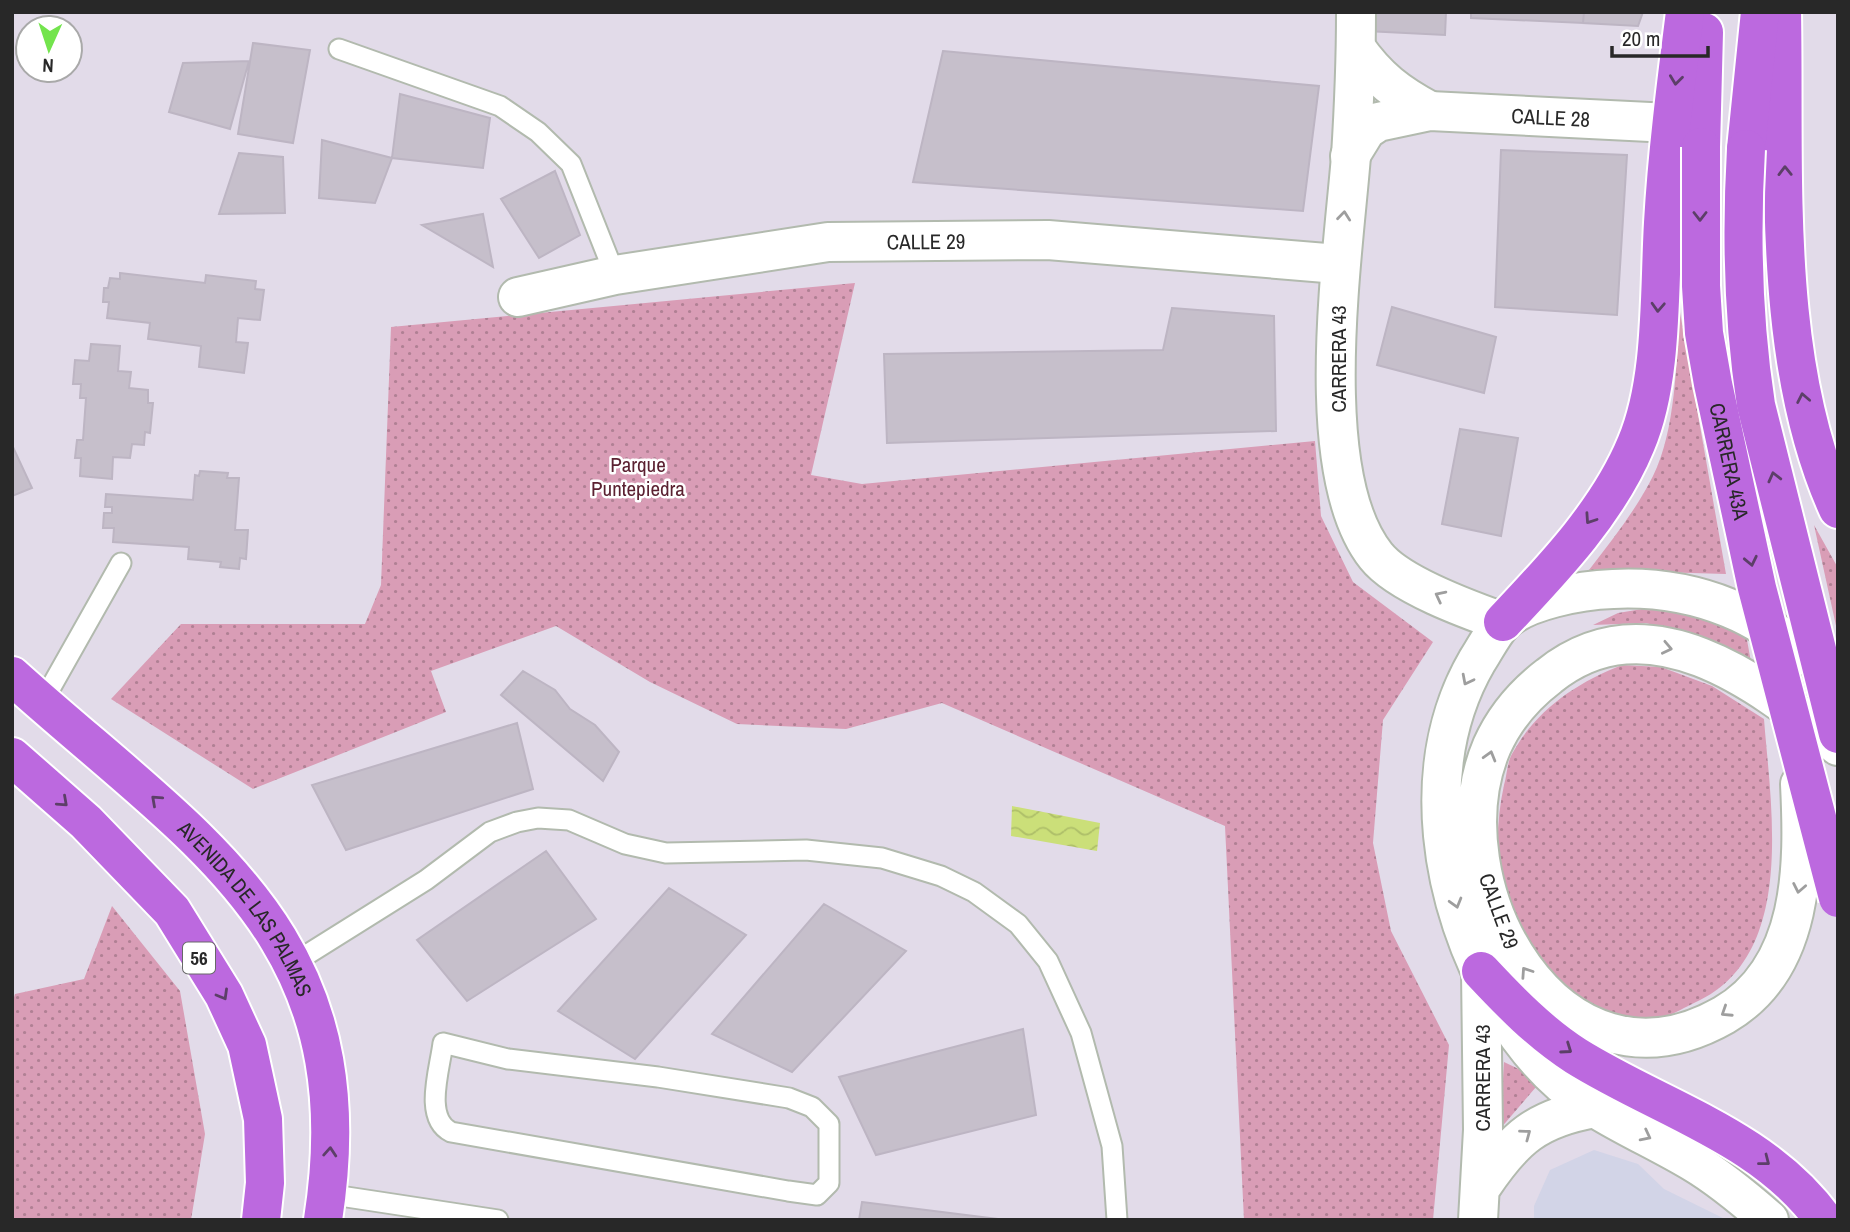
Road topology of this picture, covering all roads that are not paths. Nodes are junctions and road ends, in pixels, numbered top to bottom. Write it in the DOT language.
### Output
graph roads {
  1 [pos="1685,12"];
  2 [pos="1704,12"];
  3 [pos="1760,12"];
  4 [pos="1782,12"];
  5 [pos="1356,30"];
  6 [pos="339,49"];
  7 [pos="1430,111"];
  8 [pos="1670,123"];
  9 [pos="1350,156"];
  10 [pos="1338,264"];
  11 [pos="615,275"];
  12 [pos="518,297"];
  13 [pos="1838,509"];
  14 [pos="121,563"];
  15 [pos="1503,622"];
  16 [pos="12,676"];
  17 [pos="1838,677"];
  18 [pos="42,703"];
  19 [pos="1838,734"];
  20 [pos="1798,746"];
  21 [pos="1838,746"];
  22 [pos="12,757"];
  23 [pos="1838,898"];
  24 [pos="292,964"];
  25 [pos="1481,971"];
  26 [pos="1595,1108"];
  27 [pos="828,1183"];
  28 [pos="1480,1203"];
  29 [pos="325,1207"];
  30 [pos="261,1220"];
  31 [pos="498,1220"];
  32 [pos="1118,1220"];
  33 [pos="1769,1220"];
  34 [pos="1824,1220"];
  1 -- 8 [label="main road, one-way"];
  2 -- 20 [label="main road, CARRERA 43A, one-way, bridge"];
  19 -- 3 [label="main road, CARRERA 43A, one-way, bridge"];
  13 -- 4 [label="main road, one-way"];
  5 -- 7 [label="street, CALLE 28"];
  5 -- 9 [label="street, CARRERA 43"];
  6 -- 11 [label="lane"];
  7 -- 8 [label="street, CALLE 28"];
  7 -- 9 [label="street, CALLE 28"];
  8 -- 15 [label="main road, one-way"];
  10 -- 9 [label="street, CARRERA 43, one-way"];
  10 -- 11 [label="street, CALLE 29"];
  15 -- 10 [label="street, CARRERA 43, one-way"];
  11 -- 12 [label="street, CALLE 29"];
  14 -- 18 [label="lane"];
  15 -- 17 [label="street"];
  15 -- 25 [label="street, CALLE 29, one-way"];
  16 -- 18 [label="main road, AVENIDA DE LAS PALMAS"];
  24 -- 18 [label="main road, AVENIDA DE LAS PALMAS, one-way"];
  20 -- 21 [label="street, CALLE 29, one-way, bridge"];
  20 -- 23 [label="main road, CARRERA 43A, bridge"];
  22 -- 30 [label="main road, 56, one-way"];
  29 -- 24 [label="main road, AVENIDA DE LAS PALMAS, one-way"];
  24 -- 32 [label="lane"];
  25 -- 26 [label="street, CALLE 29"];
  25 -- 28 [label="street, CARRERA 43"];
  25 -- 34 [label="main road, one-way"];
  28 -- 26 [label="street, CARRERA 43, one-way"];
  26 -- 33 [label="street, CALLE 29, one-way"];
  27 -- 27 [label="lane"];
  29 -- 31 [label="lane"];
}
